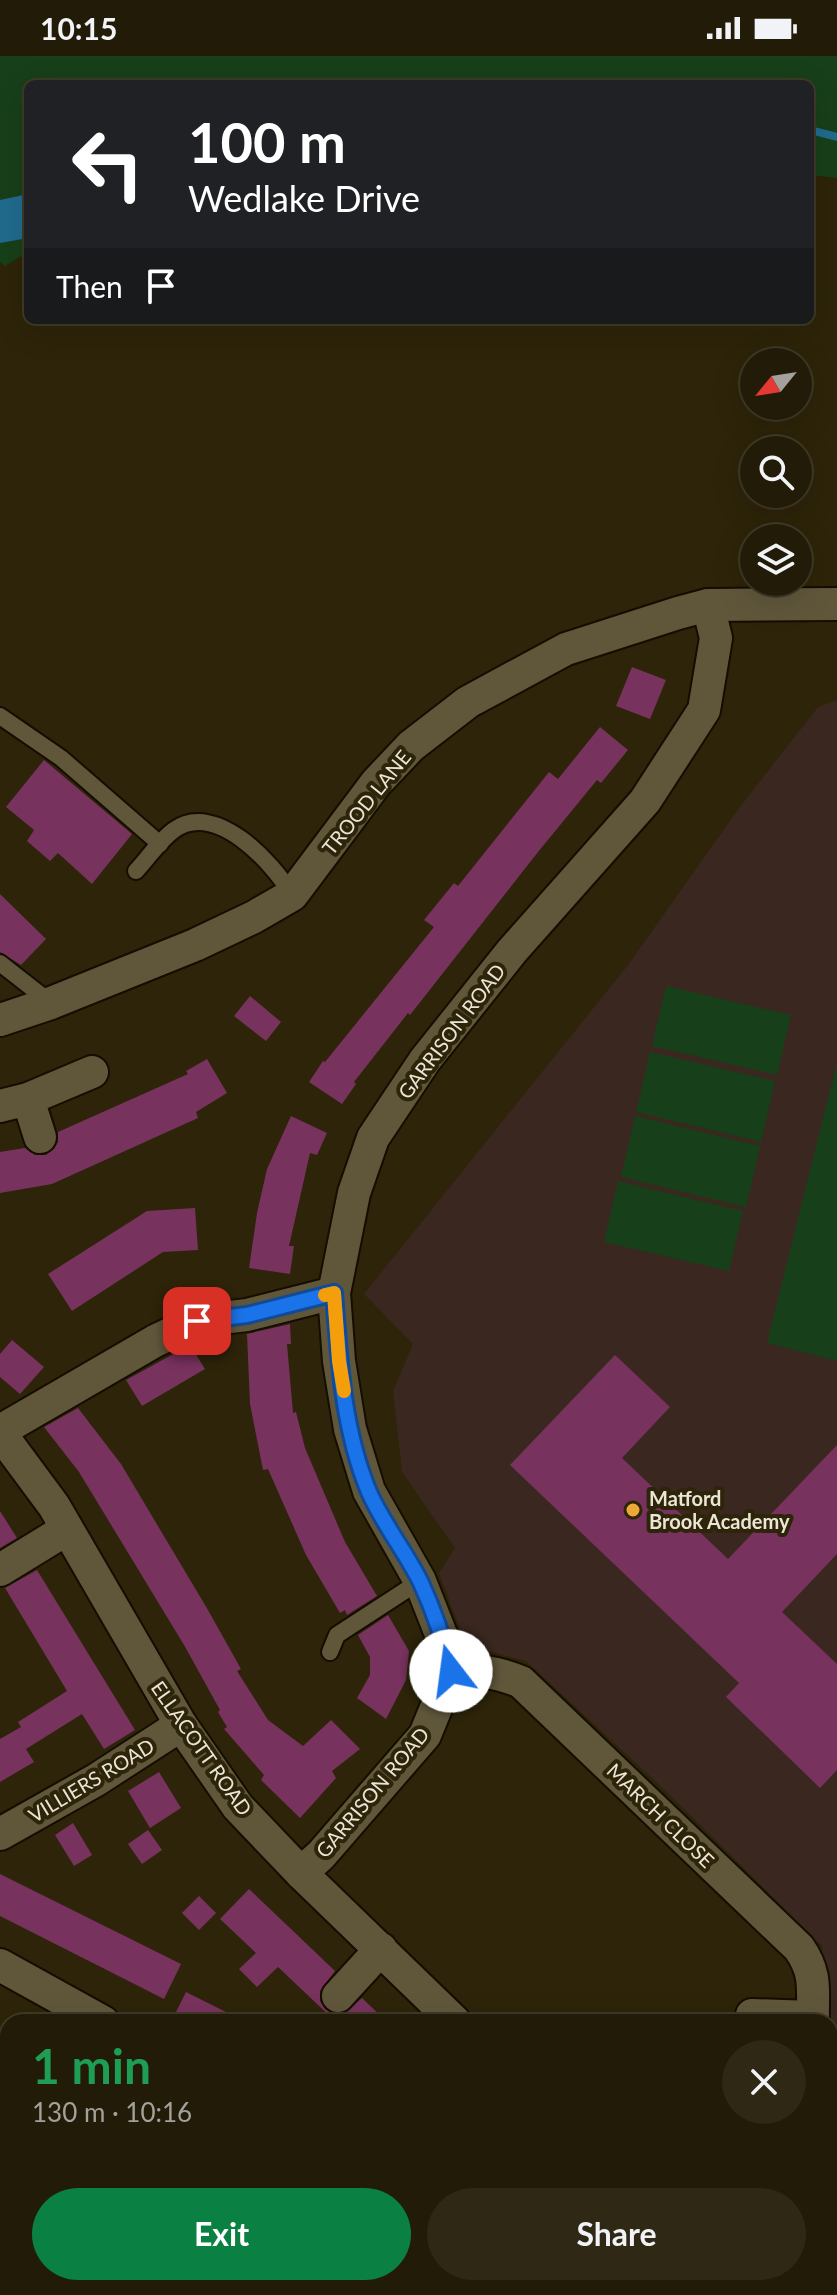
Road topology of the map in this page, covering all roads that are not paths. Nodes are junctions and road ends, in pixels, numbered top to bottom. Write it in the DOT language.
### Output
graph roads {
  1 [pos="837,604"];
  2 [pos="708,605"];
  3 [pos="0,716"];
  4 [pos="160,844"];
  5 [pos="136,871"];
  6 [pos="292,895"];
  7 [pos="0,963"];
  8 [pos="51,1003"];
  9 [pos="0,1020"];
  10 [pos="92,1072"];
  11 [pos="14,1102"];
  12 [pos="40,1137"];
  13 [pos="334,1293"];
  14 [pos="0,1432"];
  15 [pos="67,1529"];
  16 [pos="0,1570"];
  17 [pos="420,1581"];
  18 [pos="330,1652"];
  19 [pos="451,1671"];
  20 [pos="181,1725"];
  21 [pos="0,1834"];
  22 [pos="301,1873"];
  23 [pos="381,1949"];
  24 [pos="0,1965"];
  25 [pos="338,1996"];
  26 [pos="89,2014"];
  27 [pos="447,2014"];
  28 [pos="813,2014"];
  1 -- 2 [label="street, TROOD LANE"];
  2 -- 6 [label="street, TROOD LANE"];
  2 -- 13 [label="street, GARRISON ROAD"];
  3 -- 4 [label="lane"];
  4 -- 5 [label="lane"];
  4 -- 6 [label="lane"];
  6 -- 8 [label="street, TROOD LANE"];
  7 -- 8 [label="lane"];
  8 -- 9 [label="street, TROOD LANE"];
  10 -- 11 [label="street"];
  11 -- 12 [label="street"];
  13 -- 14 [label="street"];
  13 -- 17 [label="street, GARRISON ROAD"];
  14 -- 15 [label="street, ELLACOTT ROAD"];
  15 -- 16 [label="street"];
  15 -- 20 [label="street, ELLACOTT ROAD"];
  17 -- 18 [label="lane"];
  17 -- 19 [label="street, GARRISON ROAD"];
  19 -- 22 [label="street, GARRISON ROAD"];
  19 -- 28 [label="street, MARCH CLOSE"];
  20 -- 21 [label="street, VILLIERS ROAD"];
  20 -- 22 [label="street, ELLACOTT ROAD"];
  22 -- 23 [label="street, ELLACOTT ROAD"];
  23 -- 25 [label="street"];
  23 -- 27 [label="street, ELLACOTT ROAD"];
  24 -- 26 [label="street"];
}
